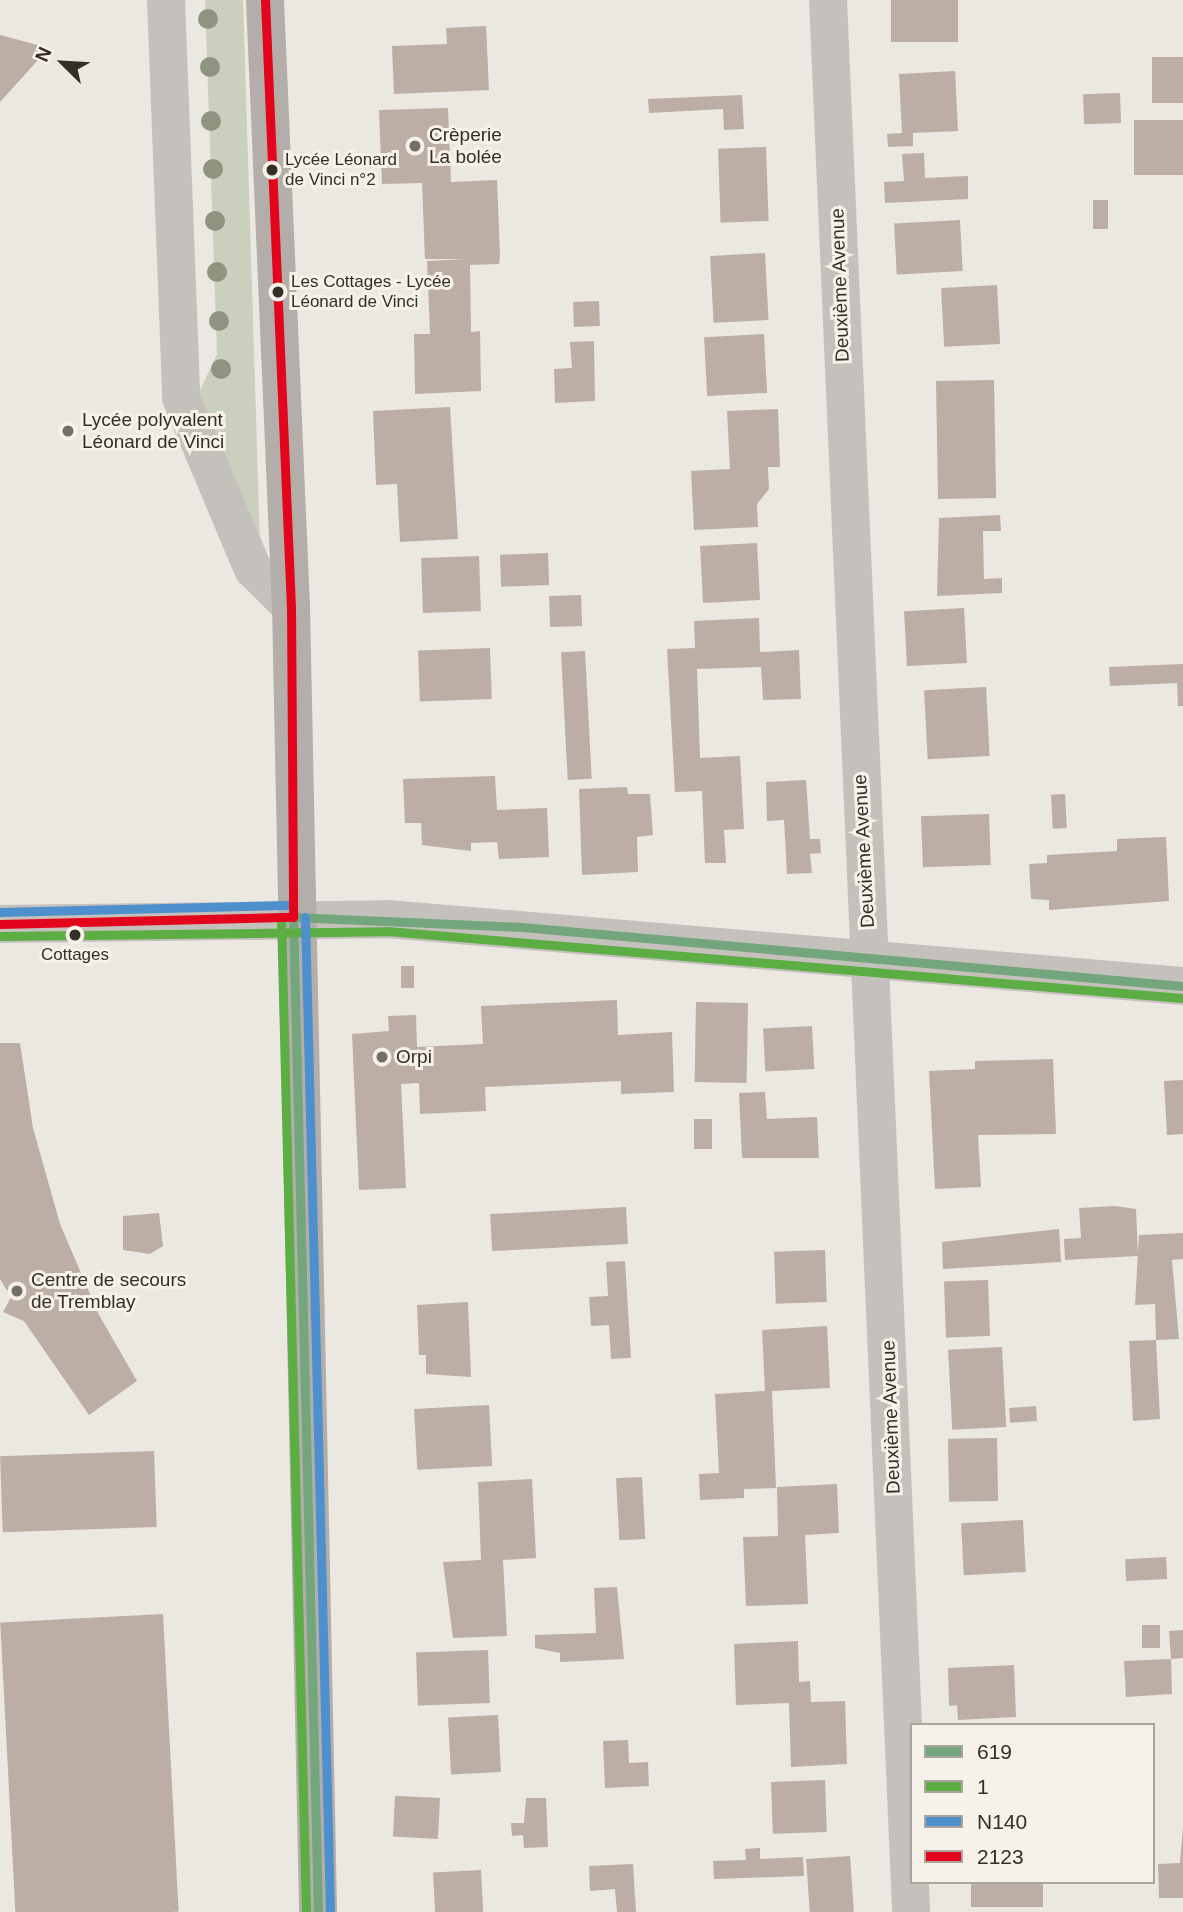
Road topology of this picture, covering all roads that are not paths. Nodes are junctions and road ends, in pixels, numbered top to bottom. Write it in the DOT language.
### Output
graph roads {
  1 [pos="166,0"];
  2 [pos="265,0"];
  3 [pos="828,0"];
  4 [pos="291,607"];
  5 [pos="293,917"];
  6 [pos="0,924"];
  7 [pos="870,956"];
  8 [pos="1183,986"];
  9 [pos="318,1912"];
  10 [pos="911,1912"];
  1 -- 4 [label="street"];
  2 -- 4 [label="main road"];
  3 -- 7 [label="street, Deuxième Avenue"];
  4 -- 5 [label="main road"];
  5 -- 6 [label="street"];
  5 -- 7 [label="street"];
  5 -- 9 [label="main road"];
  7 -- 8 [label="street"];
  7 -- 10 [label="street, Deuxième Avenue"];
}
